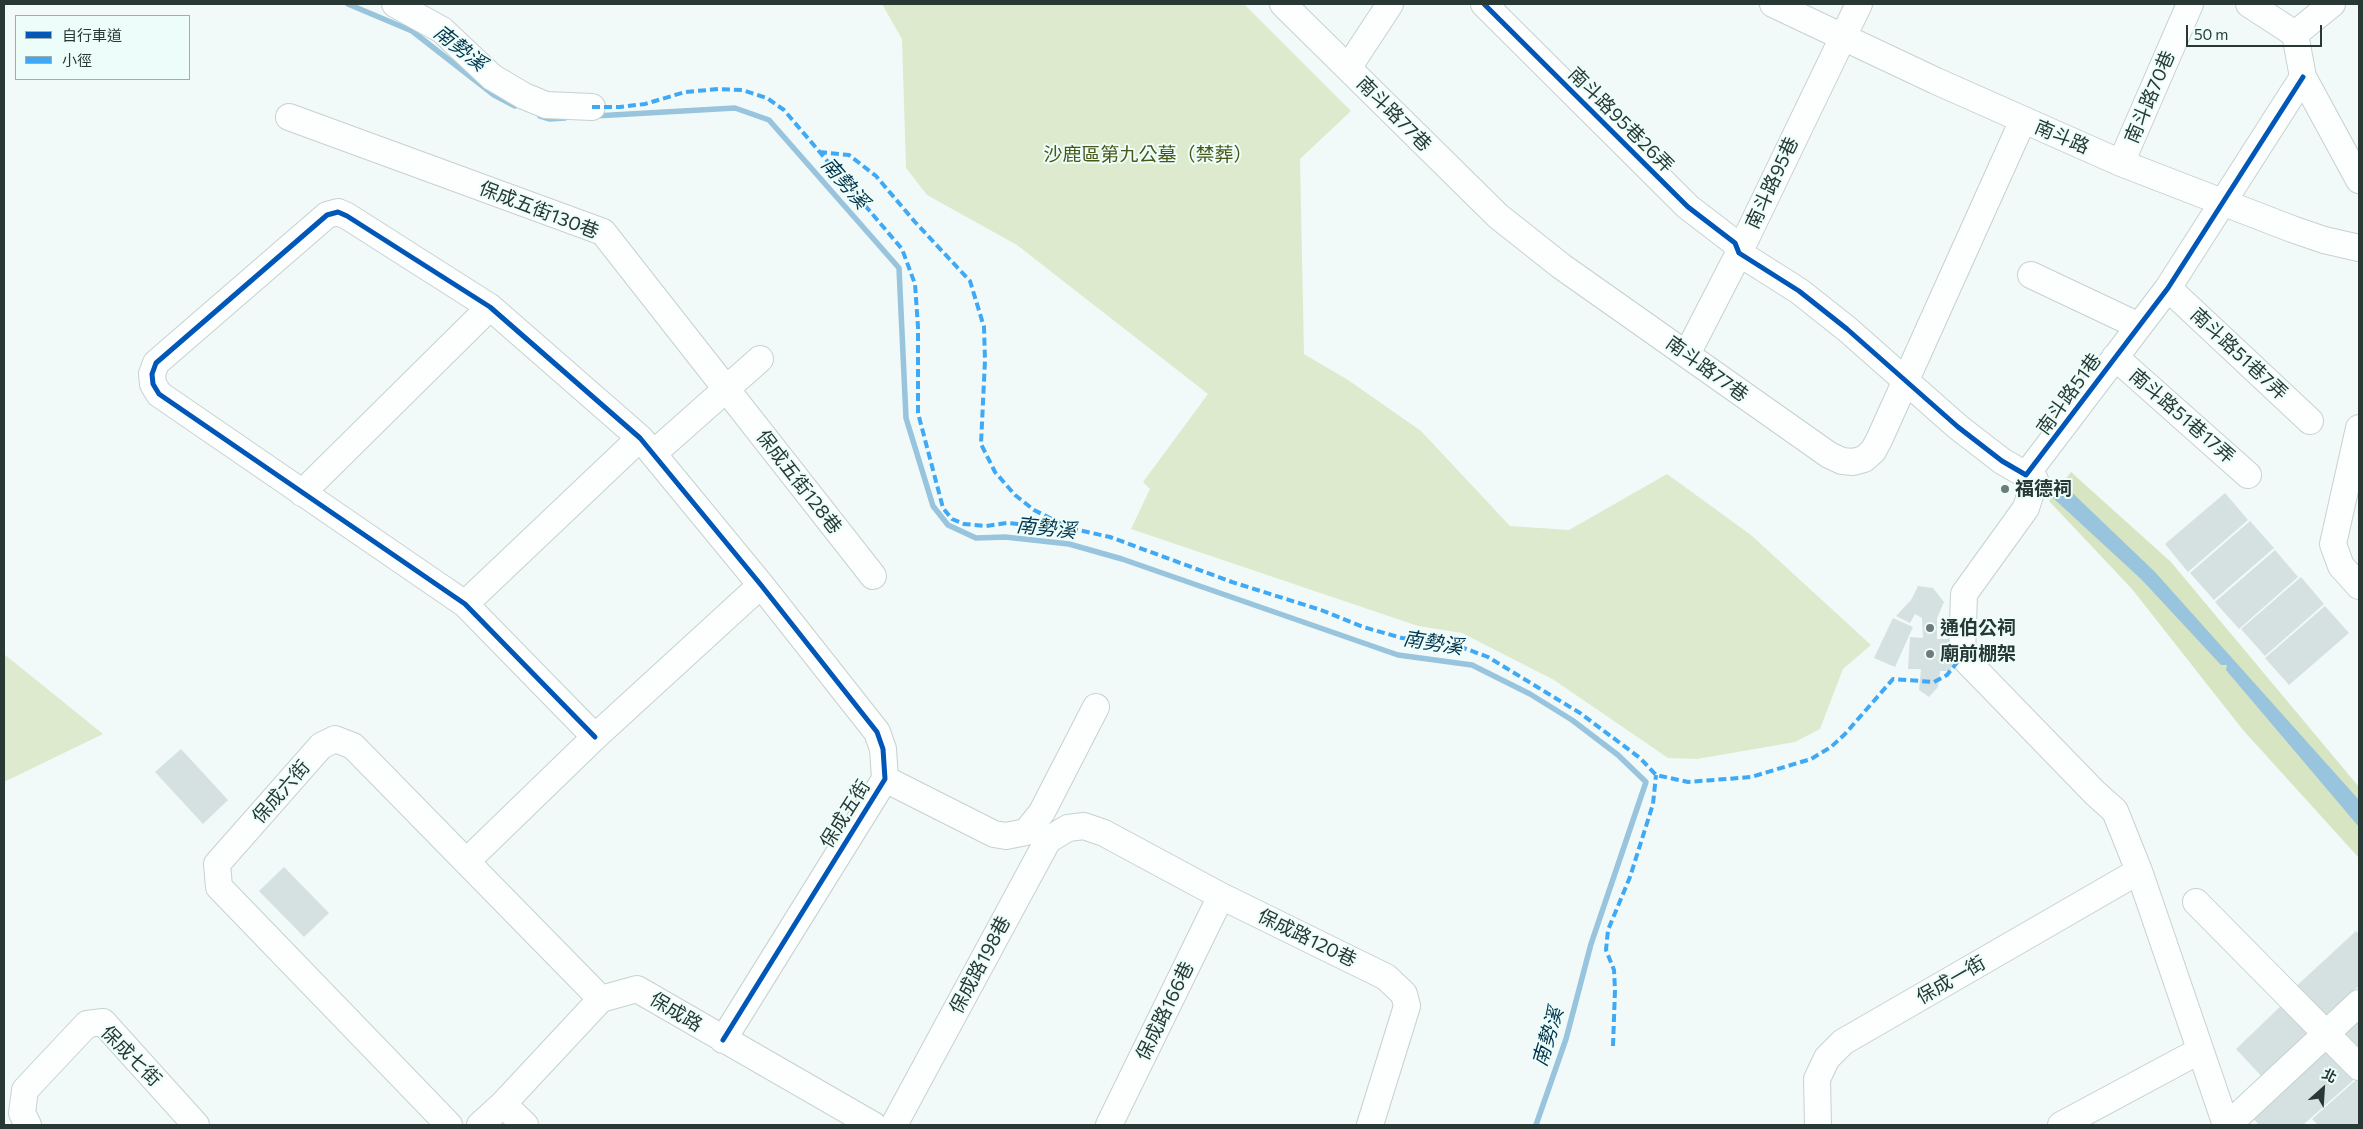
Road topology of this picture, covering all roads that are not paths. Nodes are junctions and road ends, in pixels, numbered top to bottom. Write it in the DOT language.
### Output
graph roads {
  1 [pos="395,4"];
  2 [pos="1283,4"];
  3 [pos="1390,4"];
  4 [pos="1484,4"];
  5 [pos="1773,4"];
  6 [pos="1859,4"];
  7 [pos="2190,4"];
  8 [pos="2249,4"];
  9 [pos="2332,4"];
  10 [pos="2295,34"];
  11 [pos="1841,37"];
  12 [pos="1348,68"];
  13 [pos="2302,77"];
  14 [pos="592,108"];
  15 [pos="289,117"];
  16 [pos="2023,120"];
  17 [pos="2121,163"];
  18 [pos="2359,180"];
  19 [pos="2224,202"];
  20 [pos="2359,248"];
  21 [pos="1739,253"];
  22 [pos="2032,275"];
  23 [pos="2168,288"];
  24 [pos="490,307"];
  25 [pos="2139,326"];
  26 [pos="1687,354"];
  27 [pos="2115,357"];
  28 [pos="760,359"];
  29 [pos="1905,379"];
  30 [pos="726,388"];
  31 [pos="2310,421"];
  32 [pos="2359,428"];
  33 [pos="647,445"];
  34 [pos="2026,475"];
  35 [pos="2248,475"];
  36 [pos="302,493"];
  37 [pos="873,576"];
  38 [pos="761,585"];
  39 [pos="2359,586"];
  40 [pos="465,604"];
  41 [pos="1096,708"];
  42 [pos="595,738"];
  43 [pos="885,778"];
  44 [pos="1084,826"];
  45 [pos="467,861"];
  46 [pos="2139,871"];
  47 [pos="1221,896"];
  48 [pos="2196,902"];
  49 [pos="601,999"];
  50 [pos="2359,1003"];
  51 [pos="2325,1034"];
  52 [pos="723,1040"];
  53 [pos="2199,1051"];
  54 [pos="2359,1067"];
  55 [pos="503,1104"];
  56 [pos="28,1125"];
  57 [pos="196,1125"];
  58 [pos="450,1125"];
  59 [pos="480,1125"];
  60 [pos="525,1125"];
  61 [pos="873,1125"];
  62 [pos="894,1125"];
  63 [pos="1109,1125"];
  64 [pos="1370,1125"];
  65 [pos="1818,1125"];
  66 [pos="2061,1125"];
  67 [pos="2227,1125"];
  1 -- 14 [label="street"];
  2 -- 12 [label="street, 南斗路77巷"];
  3 -- 12 [label="street"];
  4 -- 21 [label="street, 南斗路95巷26弄"];
  5 -- 11 [label="street, 南斗路"];
  6 -- 11 [label="street, 南斗路95巷"];
  7 -- 17 [label="street, 南斗路70巷"];
  8 -- 10 [label="street"];
  9 -- 10 [label="street"];
  10 -- 13 [label="street"];
  11 -- 16 [label="street, 南斗路"];
  11 -- 21 [label="street, 南斗路95巷"];
  12 -- 26 [label="street, 南斗路77巷"];
  13 -- 18 [label="street"];
  13 -- 19 [label="street, 南斗路51巷"];
  15 -- 30 [label="street, 保成五街130巷"];
  16 -- 17 [label="street, 南斗路"];
  16 -- 29 [label="street, 南斗路77巷"];
  17 -- 19 [label="street, 南斗路"];
  19 -- 20 [label="street, 南斗路"];
  19 -- 23 [label="street, 南斗路51巷"];
  21 -- 26 [label="street, 南斗路95巷"];
  21 -- 29 [label="street, 南斗路95巷26弄"];
  22 -- 25 [label="street"];
  23 -- 25 [label="street, 南斗路51巷"];
  23 -- 31 [label="street, 南斗路51巷7弄"];
  24 -- 33 [label="street, 保成五街"];
  24 -- 36 [label="street"];
  24 -- 36 [label="street, 保成五街"];
  25 -- 27 [label="street, 南斗路51巷"];
  26 -- 29 [label="street, 南斗路77巷"];
  27 -- 34 [label="street, 南斗路51巷"];
  27 -- 35 [label="street, 南斗路51巷17弄"];
  28 -- 30 [label="street"];
  29 -- 34 [label="street"];
  30 -- 33 [label="street"];
  30 -- 37 [label="street, 保成五街128巷"];
  32 -- 39 [label="street"];
  33 -- 38 [label="street, 保成五街"];
  33 -- 40 [label="street"];
  34 -- 46 [label="street"];
  36 -- 40 [label="street, 保成五街"];
  38 -- 42 [label="street"];
  38 -- 43 [label="street, 保成五街"];
  40 -- 42 [label="street, 保成五街"];
  41 -- 43 [label="street"];
  42 -- 45 [label="street"];
  43 -- 52 [label="street, 保成五街"];
  44 -- 47 [label="street, 保成路120巷"];
  44 -- 62 [label="street, 保成路198巷"];
  45 -- 49 [label="street, 保成六街"];
  45 -- 58 [label="street, 保成六街"];
  46 -- 53 [label="street"];
  46 -- 65 [label="street, 保成一街"];
  47 -- 63 [label="street, 保成路166巷"];
  47 -- 64 [label="street, 保成路120巷"];
  48 -- 51 [label="street"];
  49 -- 52 [label="street, 保成路"];
  49 -- 55 [label="street"];
  50 -- 51 [label="street"];
  51 -- 54 [label="street"];
  51 -- 67 [label="street"];
  52 -- 61 [label="street, 保成路"];
  53 -- 66 [label="street"];
  53 -- 67 [label="street"];
  55 -- 59 [label="street"];
  55 -- 60 [label="street"];
  56 -- 57 [label="street, 保成七街"];
}
